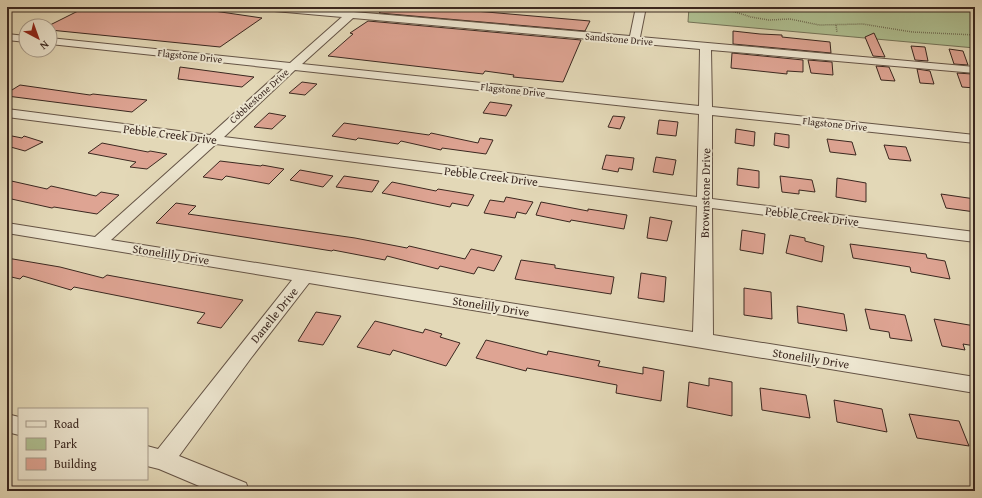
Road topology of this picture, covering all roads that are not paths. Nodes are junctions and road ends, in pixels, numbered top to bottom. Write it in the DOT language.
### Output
graph roads {
  1 [pos="263,7"];
  2 [pos="641,7"];
  3 [pos="350,15"];
  4 [pos="7,37"];
  5 [pos="18,38"];
  6 [pos="634,40"];
  7 [pos="58,42"];
  8 [pos="706,46"];
  9 [pos="292,67"];
  10 [pos="975,70"];
  11 [pos="706,110"];
  12 [pos="7,113"];
  13 [pos="975,139"];
  14 [pos="212,140"];
  15 [pos="705,203"];
  16 [pos="7,228"];
  17 [pos="975,237"];
  18 [pos="98,242"];
  19 [pos="305,276"];
  20 [pos="702,340"];
  21 [pos="975,385"];
  22 [pos="7,423"];
  23 [pos="18,426"];
  24 [pos="155,458"];
  25 [pos="237,491"];
  1 -- 3 [label="street, Sandstone Drive"];
  2 -- 6 [label="street"];
  3 -- 6 [label="street, Sandstone Drive"];
  3 -- 9 [label="street, Cobblestone Drive"];
  4 -- 5 [label="street"];
  6 -- 8 [label="street, Sandstone Drive"];
  7 -- 9 [label="street, Flagstone Drive"];
  8 -- 10 [label="street, Sandstone Drive"];
  8 -- 11 [label="street, Brownstone Drive"];
  9 -- 11 [label="street, Flagstone Drive"];
  9 -- 14 [label="street, Cobblestone Drive"];
  11 -- 13 [label="street, Flagstone Drive"];
  11 -- 15 [label="street, Brownstone Drive"];
  12 -- 14 [label="street, Pebble Creek Drive"];
  14 -- 15 [label="street, Pebble Creek Drive"];
  14 -- 18 [label="street, Cobblestone Drive"];
  15 -- 17 [label="street, Pebble Creek Drive"];
  15 -- 20 [label="street, Brownstone Drive"];
  16 -- 18 [label="street, Stonelilly Drive"];
  18 -- 19 [label="street, Stonelilly Drive"];
  19 -- 20 [label="street, Stonelilly Drive"];
  19 -- 24 [label="street, Danelle Drive"];
  20 -- 21 [label="street, Stonelilly Drive"];
  22 -- 23 [label="street"];
  24 -- 25 [label="street"];
}
